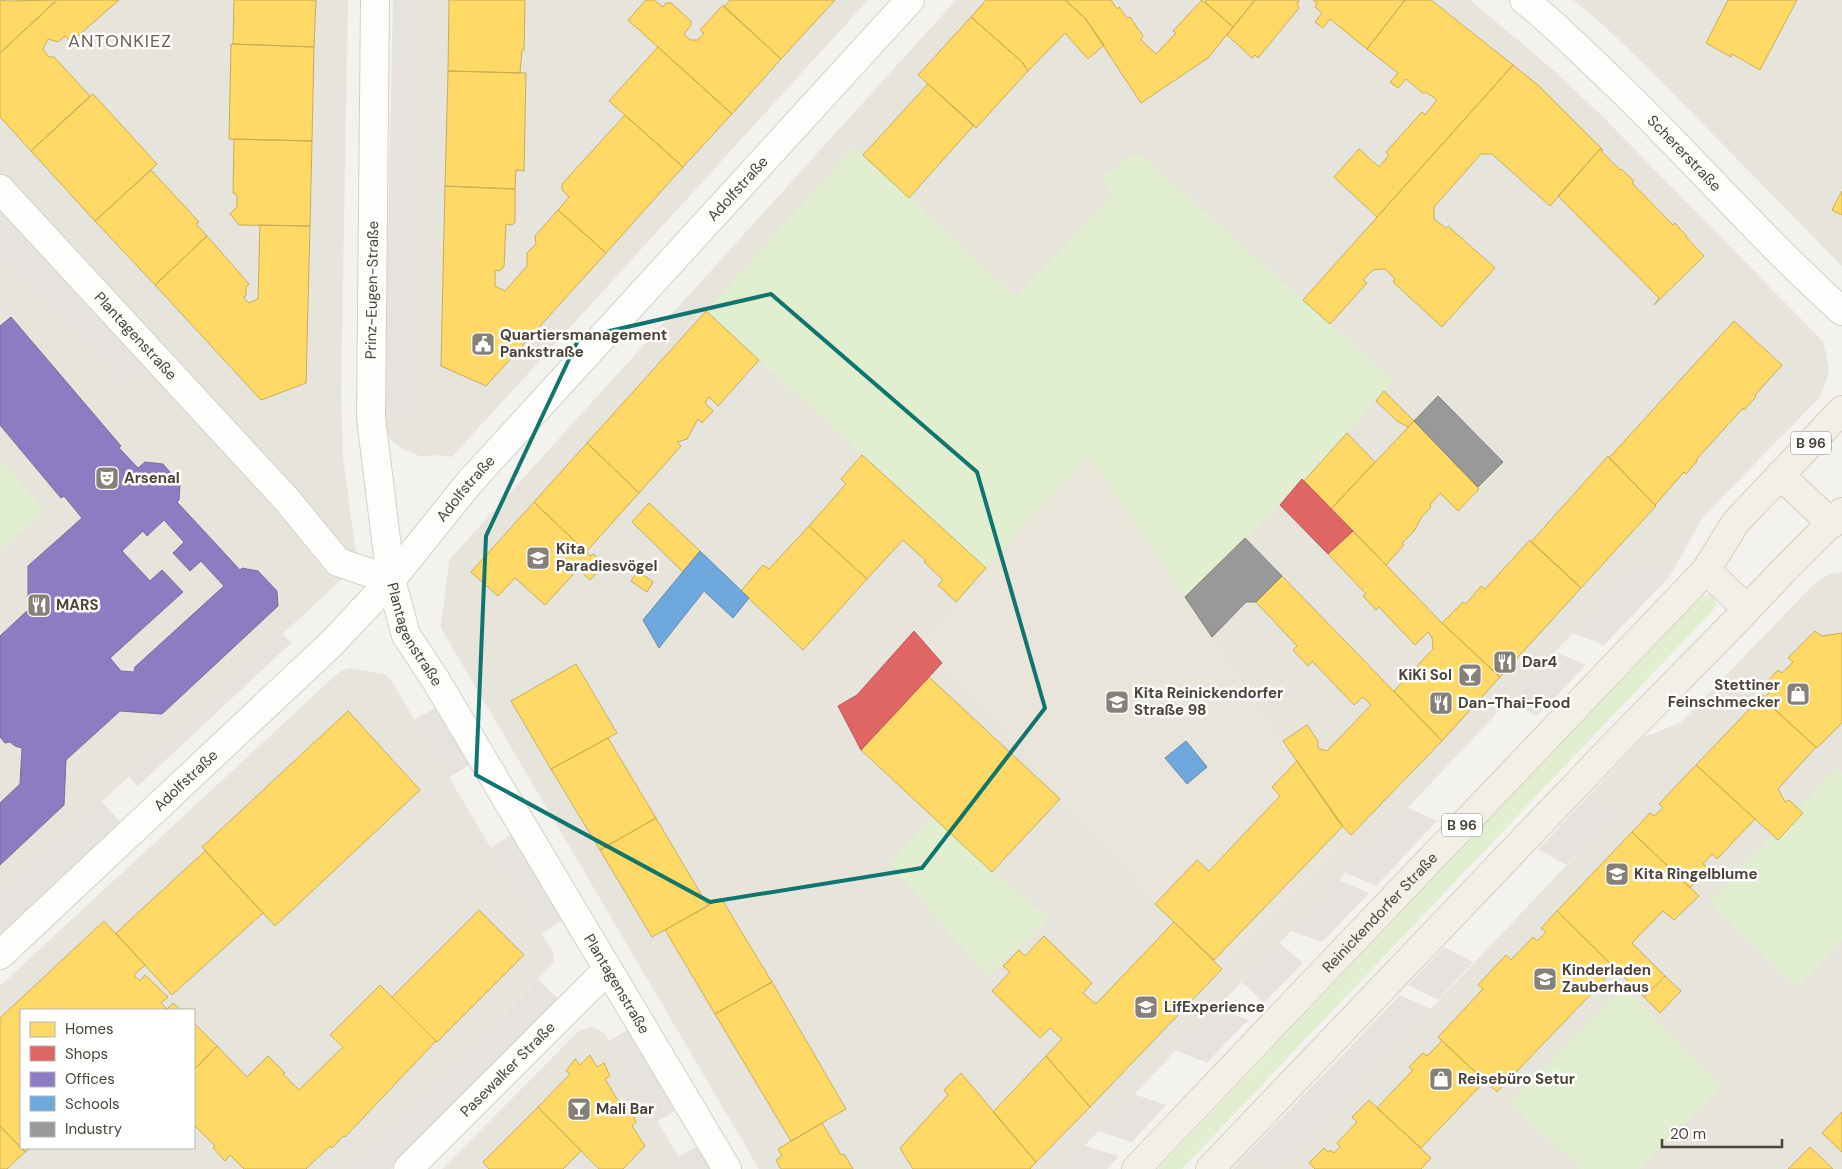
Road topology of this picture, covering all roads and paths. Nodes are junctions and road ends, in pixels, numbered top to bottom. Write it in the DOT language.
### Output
graph roads {
  1 [pos="376,0"];
  2 [pos="910,0"];
  3 [pos="1524,0"];
  4 [pos="0,189"];
  5 [pos="1842,311"];
  6 [pos="1842,410"];
  7 [pos="1780,475"];
  8 [pos="1839,522"];
  9 [pos="1706,570"];
  10 [pos="390,580"];
  11 [pos="1747,609"];
  12 [pos="0,955"];
  13 [pos="608,969"];
  14 [pos="408,1169"];
  15 [pos="727,1169"];
  16 [pos="1136,1169"];
  17 [pos="1210,1169"];
  1 -- 10 [label="street, Prinz-Eugen-Straße"];
  2 -- 10 [label="street, Adolfstraße"];
  3 -- 5 [label="street, Schererstraße"];
  4 -- 10 [label="street, Plantagenstraße"];
  6 -- 7 [label="main road, Reinickendorfer Straße / B 96"];
  7 -- 8 [label="main road"];
  7 -- 9 [label="main road, Reinickendorfer Straße / B 96"];
  8 -- 11 [label="main road"];
  9 -- 11 [label="main road"];
  9 -- 16 [label="main road, Reinickendorfer Straße / B 96"];
  10 -- 12 [label="street, Adolfstraße"];
  10 -- 13 [label="street, Plantagenstraße"];
  11 -- 17 [label="main road"];
  13 -- 14 [label="street, Pasewalker Straße"];
  13 -- 15 [label="street, Plantagenstraße"];
}
